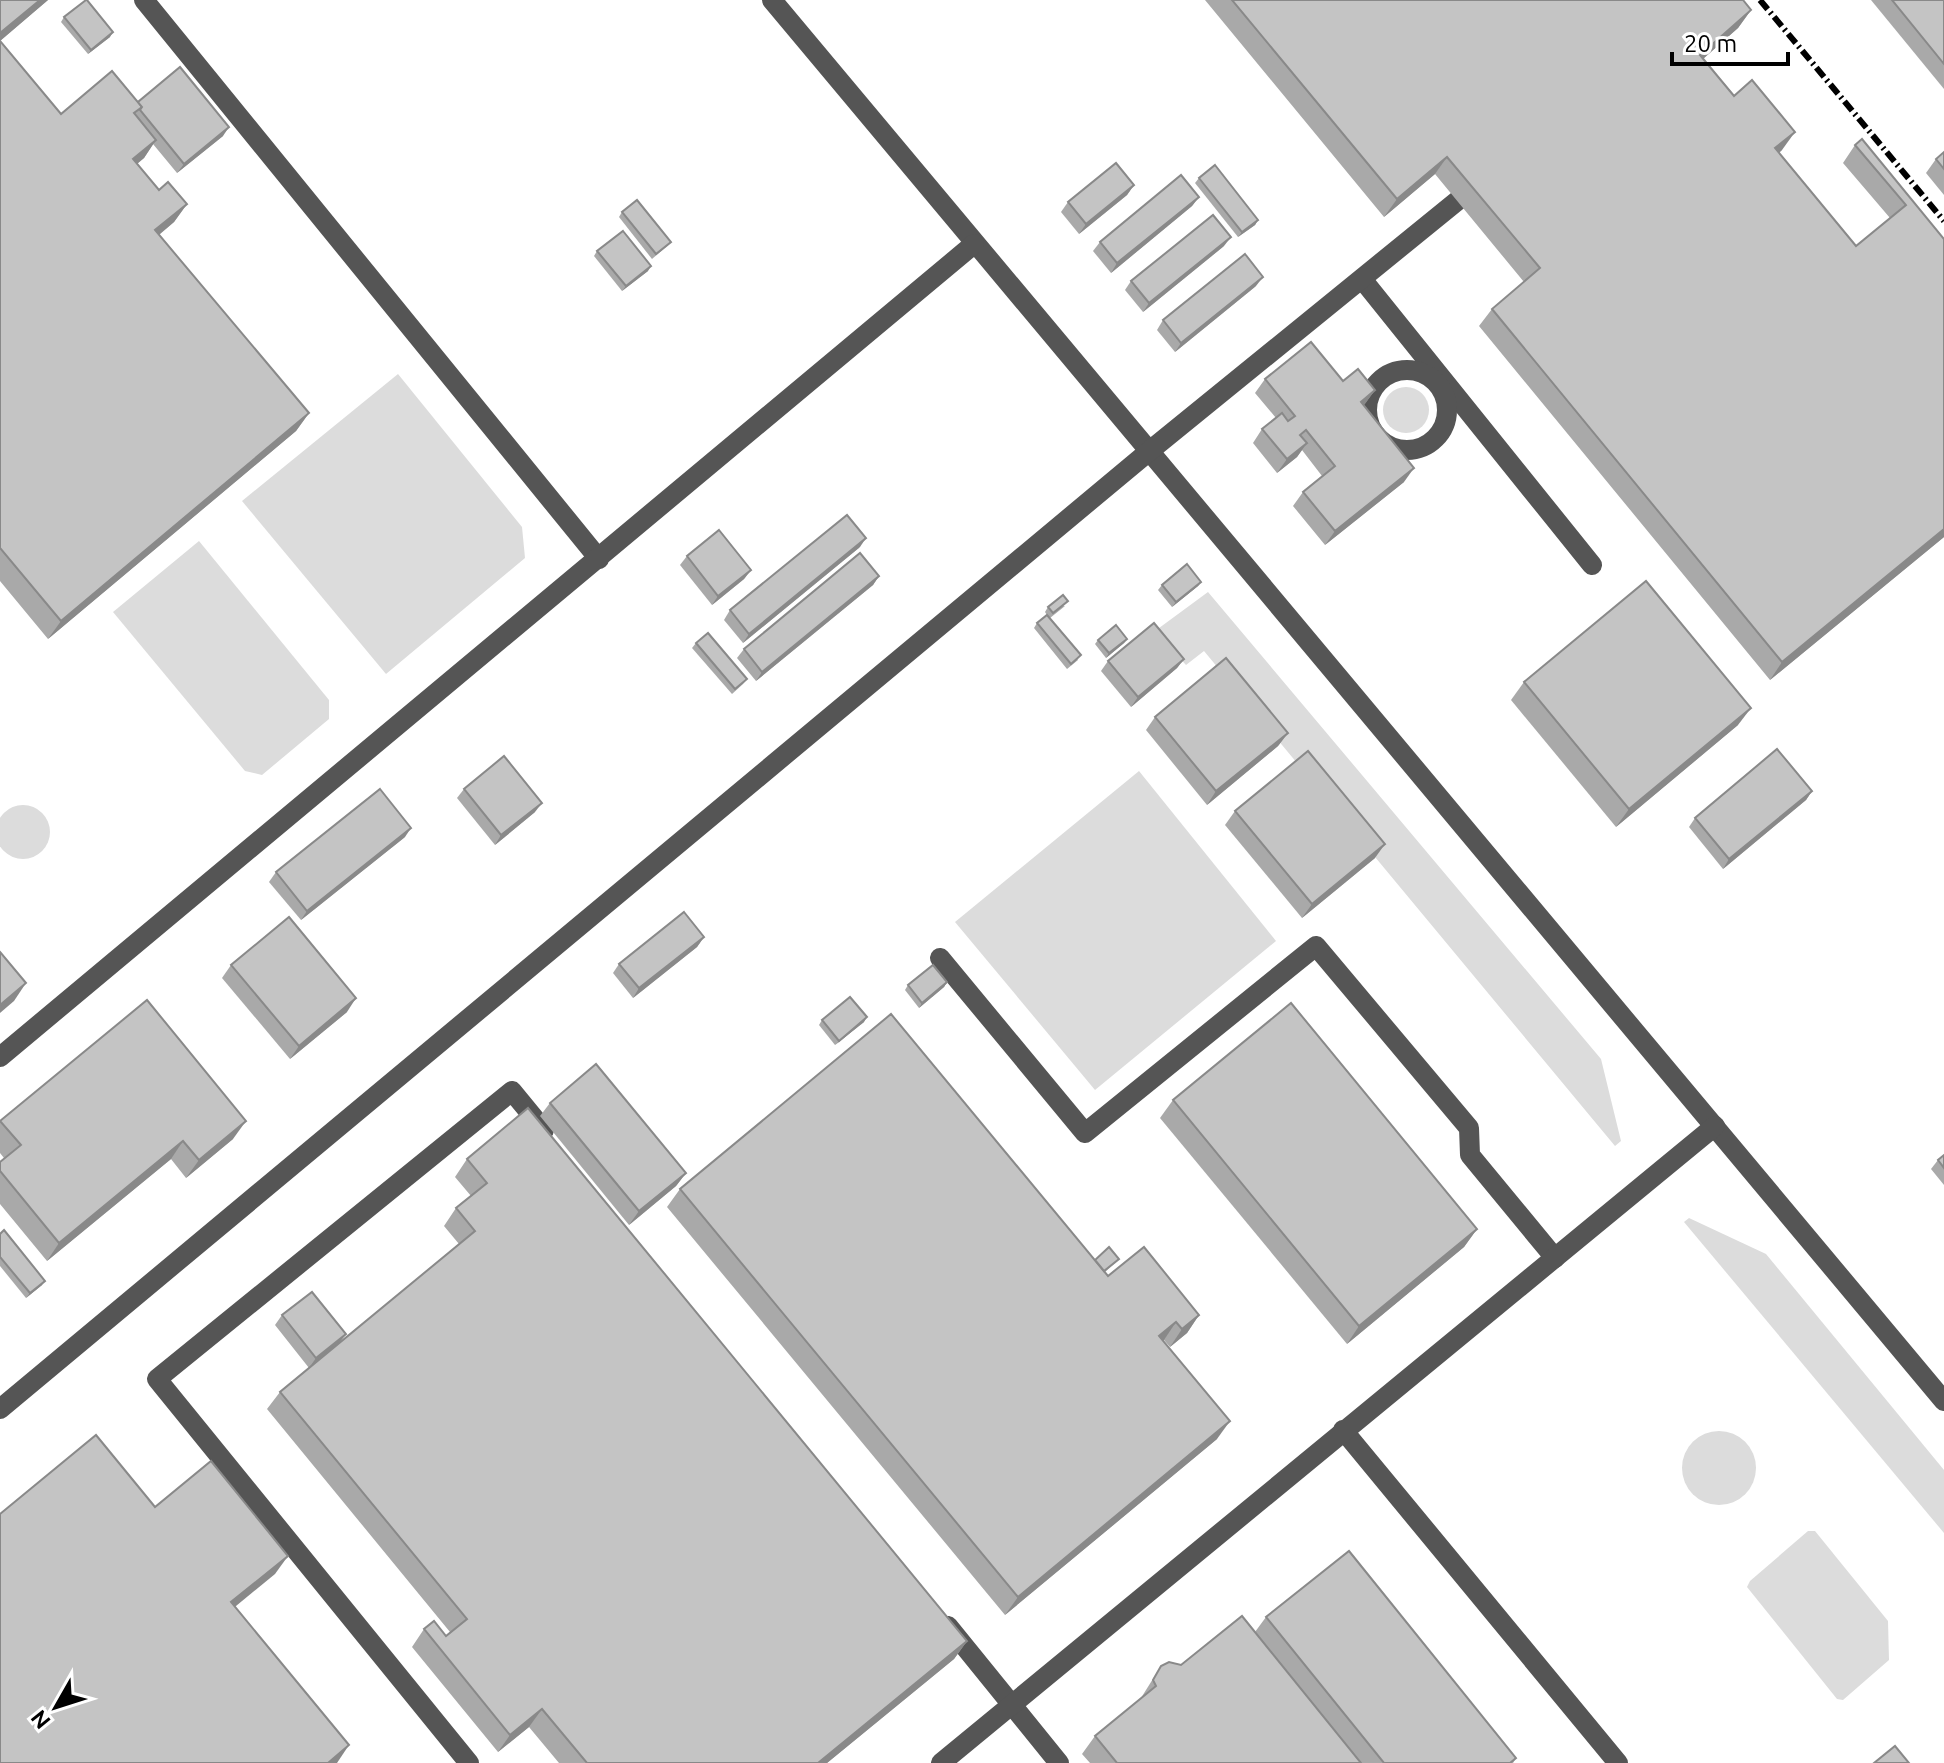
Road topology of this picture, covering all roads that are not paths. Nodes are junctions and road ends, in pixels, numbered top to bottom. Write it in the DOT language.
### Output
graph roads {
  1 [pos="144,0"];
  2 [pos="772,0"];
  3 [pos="1498,168"];
  4 [pos="974,244"];
  5 [pos="1362,279"];
  6 [pos="1147,453"];
  7 [pos="599,559"];
  8 [pos="1592,565"];
  9 [pos="940,958"];
  10 [pos="0,1057"];
  11 [pos="1715,1126"];
  12 [pos="562,1152"];
  13 [pos="1555,1258"];
  14 [pos="1944,1401"];
  15 [pos="0,1409"];
  16 [pos="1343,1430"];
  17 [pos="931,1606"];
  18 [pos="1011,1705"];
  19 [pos="469,1763"];
  20 [pos="941,1763"];
  21 [pos="1059,1763"];
  22 [pos="1618,1763"];
  1 -- 7 [label="street"];
  2 -- 4 [label="street"];
  3 -- 5 [label="street"];
  4 -- 6 [label="street"];
  4 -- 7 [label="street"];
  5 -- 6 [label="street"];
  5 -- 8 [label="street"];
  6 -- 11 [label="street"];
  6 -- 15 [label="street"];
  7 -- 10 [label="street"];
  9 -- 13 [label="street"];
  11 -- 13 [label="street"];
  11 -- 14 [label="street"];
  12 -- 19 [label="street"];
  13 -- 16 [label="street"];
  16 -- 18 [label="street"];
  16 -- 22 [label="street"];
  17 -- 18 [label="street"];
  18 -- 20 [label="street"];
  18 -- 21 [label="street"];
}
